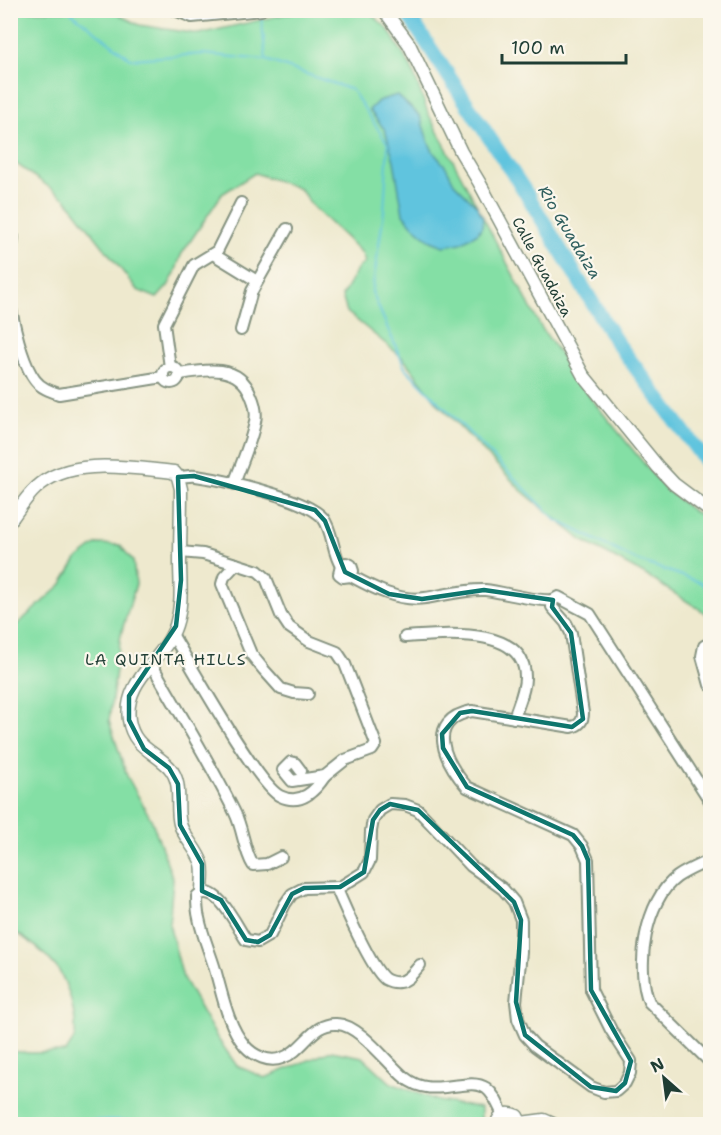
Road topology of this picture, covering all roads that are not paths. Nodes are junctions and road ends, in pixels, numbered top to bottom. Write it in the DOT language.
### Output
graph roads {
  1 [pos="175,10"];
  2 [pos="261,10"];
  3 [pos="384,10"];
  4 [pos="241,203"];
  5 [pos="286,229"];
  6 [pos="13,237"];
  7 [pos="213,254"];
  8 [pos="10,264"];
  9 [pos="257,281"];
  10 [pos="10,304"];
  11 [pos="241,330"];
  12 [pos="175,370"];
  13 [pos="178,477"];
  14 [pos="234,484"];
  15 [pos="711,511"];
  16 [pos="12,516"];
  17 [pos="180,552"];
  18 [pos="237,564"];
  19 [pos="553,600"];
  20 [pos="172,634"];
  21 [pos="405,637"];
  22 [pos="711,643"];
  23 [pos="152,665"];
  24 [pos="711,685"];
  25 [pos="308,694"];
  26 [pos="514,718"];
  27 [pos="301,771"];
  28 [pos="326,776"];
  29 [pos="711,801"];
  30 [pos="281,857"];
  31 [pos="711,860"];
  32 [pos="336,887"];
  33 [pos="202,891"];
  34 [pos="420,964"];
  35 [pos="711,1062"];
  36 [pos="500,1120"];
  37 [pos="521,1124"];
  38 [pos="553,1125"];
  1 -- 2 [label="street"];
  3 -- 15 [label="street, Calle Guadaiza"];
  4 -- 7 [label="street"];
  5 -- 9 [label="street"];
  6 -- 8 [label="street"];
  7 -- 9 [label="street"];
  7 -- 12 [label="street"];
  9 -- 11 [label="street"];
  10 -- 12 [label="street"];
  12 -- 14 [label="street"];
  13 -- 14 [label="street"];
  13 -- 16 [label="street"];
  13 -- 17 [label="street"];
  14 -- 19 [label="street"];
  17 -- 18 [label="street"];
  17 -- 20 [label="street"];
  18 -- 25 [label="street"];
  18 -- 28 [label="street"];
  19 -- 26 [label="street"];
  19 -- 29 [label="street"];
  20 -- 23 [label="street"];
  20 -- 28 [label="street"];
  21 -- 26 [label="street"];
  22 -- 24 [label="street"];
  23 -- 30 [label="street"];
  23 -- 33 [label="street"];
  26 -- 32 [label="street"];
  27 -- 28 [label="street"];
  31 -- 35 [label="street"];
  32 -- 33 [label="street"];
  32 -- 34 [label="street"];
  33 -- 36 [label="street"];
  36 -- 37 [label="street"];
  37 -- 38 [label="street"];
}
